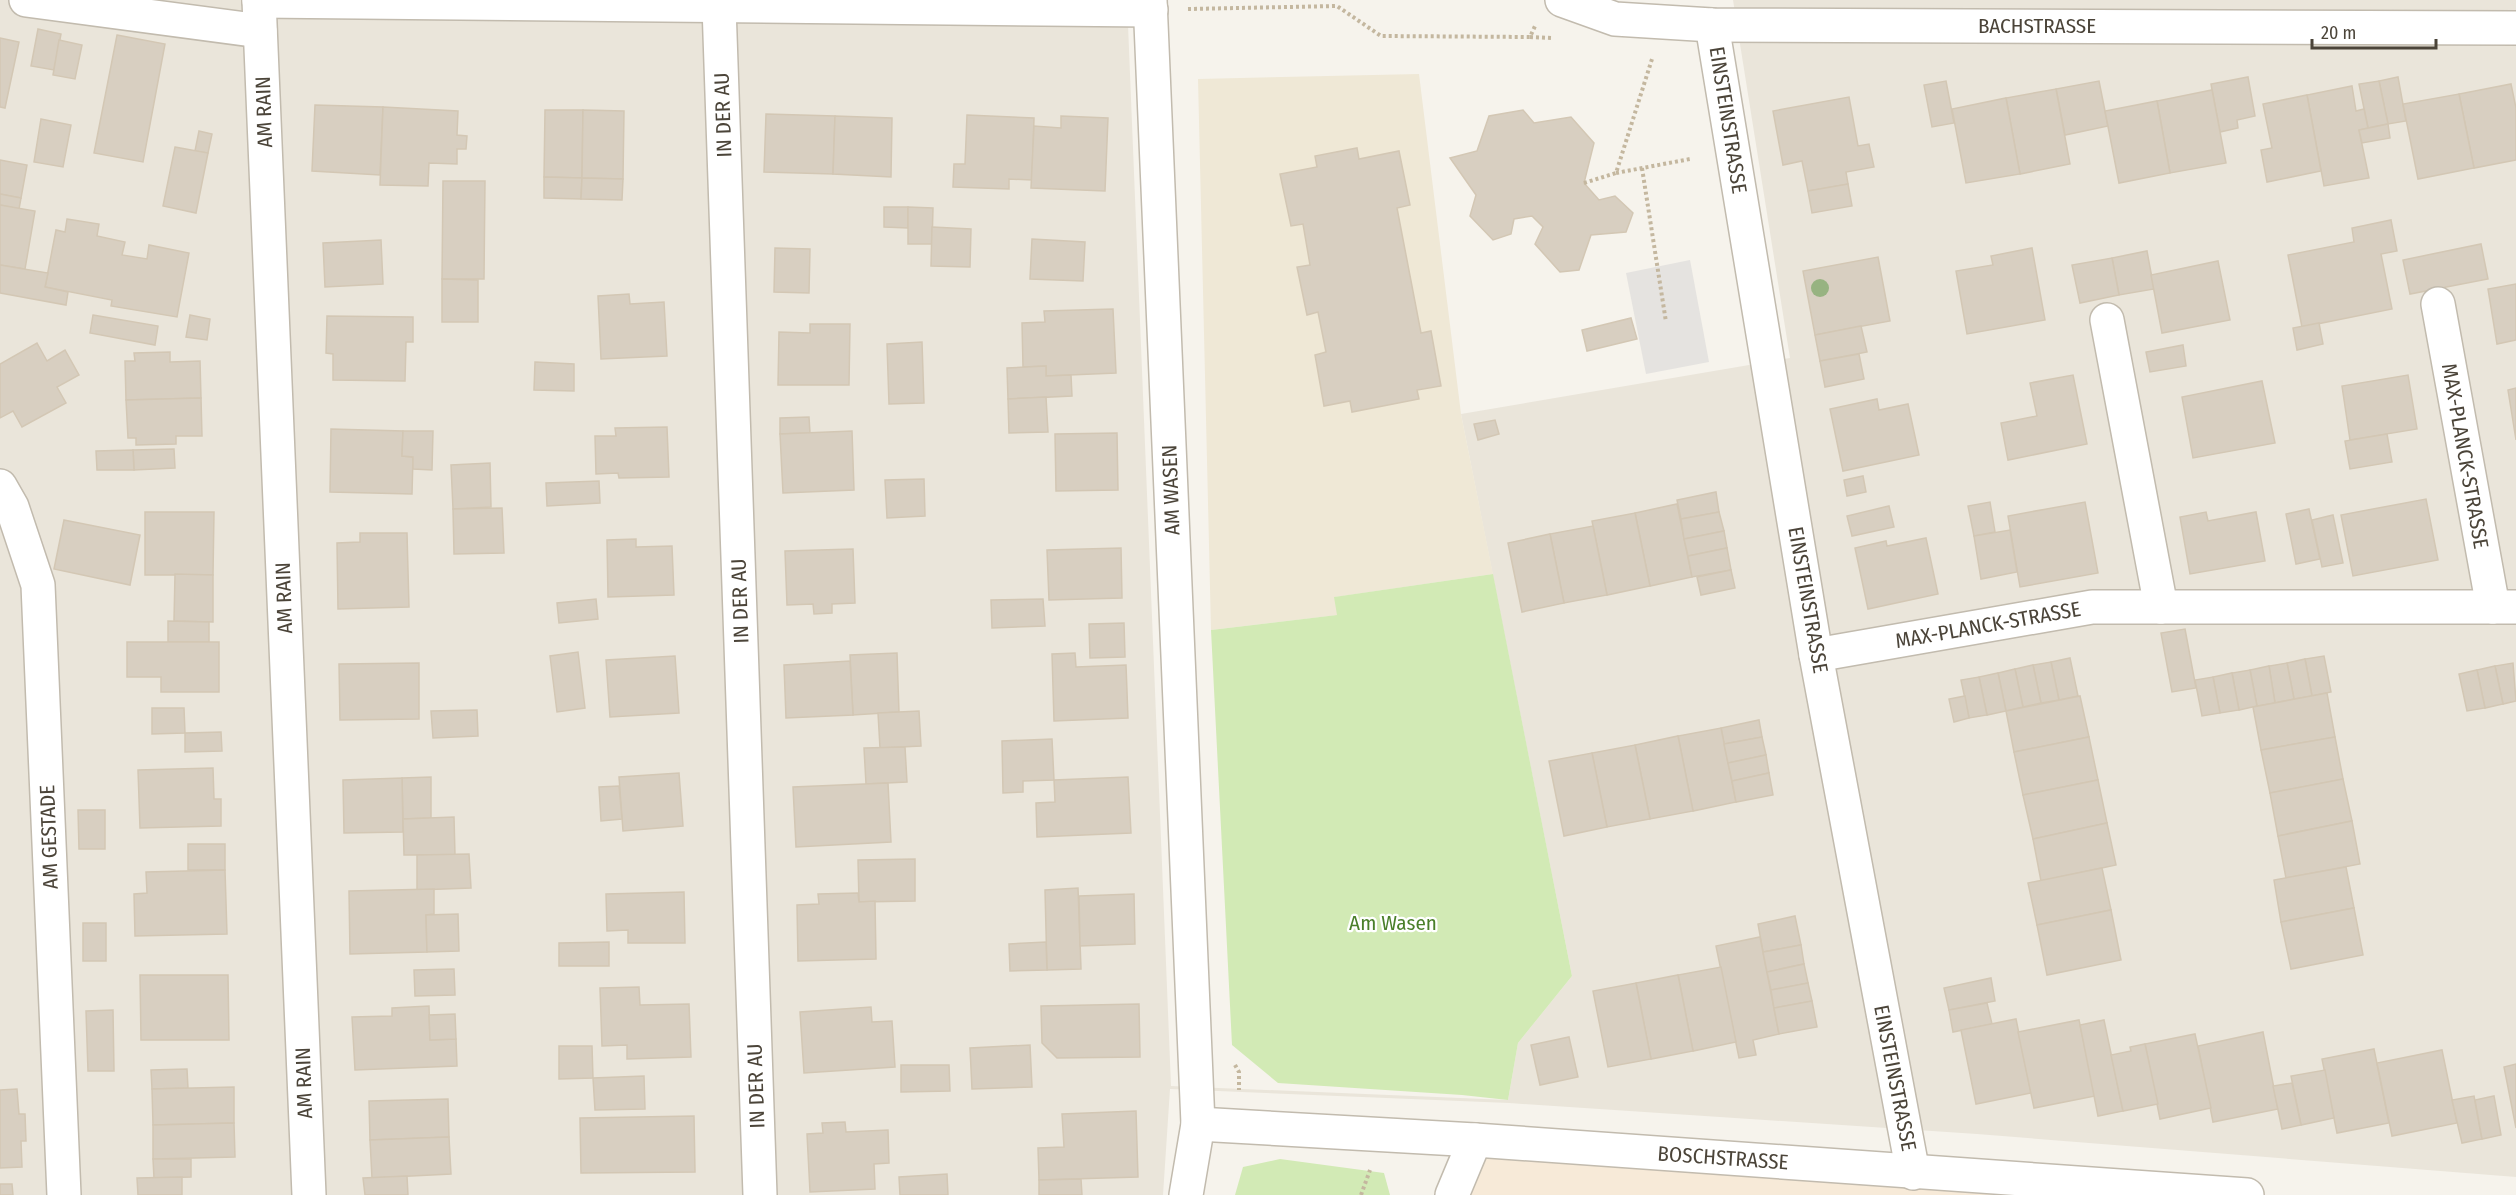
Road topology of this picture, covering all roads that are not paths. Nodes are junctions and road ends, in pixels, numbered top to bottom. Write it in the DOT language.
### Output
graph roads {
  1 [pos="26,0"];
  2 [pos="1150,5"];
  3 [pos="719,6"];
  4 [pos="1550,9"];
  5 [pos="260,11"];
  6 [pos="1712,25"];
  7 [pos="2516,28"];
  8 [pos="2438,304"];
  9 [pos="2107,320"];
  10 [pos="0,486"];
  11 [pos="2161,607"];
  12 [pos="2504,607"];
  13 [pos="1816,655"];
  14 [pos="1198,1124"];
  15 [pos="1475,1140"];
  16 [pos="1913,1173"];
  17 [pos="64,1195"];
  18 [pos="309,1195"];
  19 [pos="760,1195"];
  20 [pos="1186,1195"];
  21 [pos="1452,1195"];
  22 [pos="2247,1195"];
  1 -- 5 [label="street"];
  2 -- 3 [label="street"];
  2 -- 14 [label="street, AM WASEN"];
  3 -- 5 [label="street"];
  3 -- 19 [label="street, IN DER AU"];
  4 -- 6 [label="street, BACHSTRASSE"];
  5 -- 18 [label="street, AM RAIN"];
  6 -- 7 [label="street, BACHSTRASSE"];
  6 -- 13 [label="street, EINSTEINSTRASSE"];
  8 -- 12 [label="street, MAX-PLANCK-STRASSE"];
  9 -- 11 [label="street"];
  10 -- 17 [label="street, AM GESTADE"];
  11 -- 12 [label="street, MAX-PLANCK-STRASSE"];
  11 -- 13 [label="street, MAX-PLANCK-STRASSE"];
  13 -- 16 [label="street, EINSTEINSTRASSE"];
  14 -- 15 [label="street, BOSCHSTRASSE"];
  14 -- 20 [label="street, AM WASEN"];
  15 -- 16 [label="street, BOSCHSTRASSE"];
  15 -- 21 [label="street"];
  16 -- 22 [label="street, BOSCHSTRASSE"];
}
